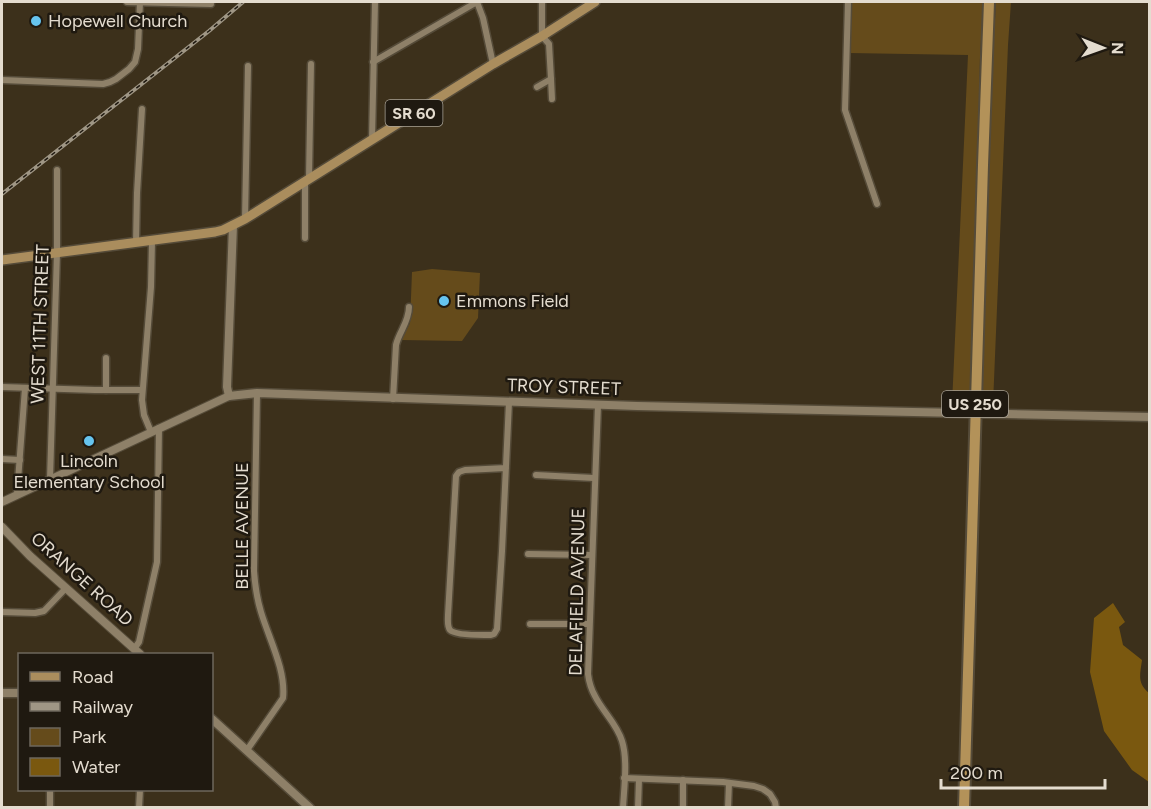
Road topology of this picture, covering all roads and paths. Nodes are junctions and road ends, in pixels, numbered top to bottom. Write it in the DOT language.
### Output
graph roads {
  1 [pos="127,2"];
  2 [pos="140,2"];
  3 [pos="375,2"];
  4 [pos="477,2"];
  5 [pos="542,2"];
  6 [pos="595,2"];
  7 [pos="848,2"];
  8 [pos="989,2"];
  9 [pos="211,4"];
  10 [pos="542,36"];
  11 [pos="373,62"];
  12 [pos="311,64"];
  13 [pos="493,64"];
  14 [pos="248,66"];
  15 [pos="551,79"];
  16 [pos="2,80"];
  17 [pos="537,87"];
  18 [pos="552,99"];
  19 [pos="142,109"];
  20 [pos="372,139"];
  21 [pos="57,170"];
  22 [pos="307,179"];
  23 [pos="877,204"];
  24 [pos="245,219"];
  25 [pos="233,225"];
  26 [pos="305,238"];
  27 [pos="152,241"];
  28 [pos="136,243"];
  29 [pos="57,253"];
  30 [pos="2,260"];
  31 [pos="410,307"];
  32 [pos="106,358"];
  33 [pos="2,387"];
  34 [pos="24,388"];
  35 [pos="53,389"];
  36 [pos="105,390"];
  37 [pos="142,390"];
  38 [pos="257,393"];
  39 [pos="229,396"];
  40 [pos="393,399"];
  41 [pos="509,402"];
  42 [pos="598,405"];
  43 [pos="975,413"];
  44 [pos="1149,417"];
  45 [pos="155,430"];
  46 [pos="2,459"];
  47 [pos="20,460"];
  48 [pos="506,468"];
  49 [pos="536,475"];
  50 [pos="594,478"];
  51 [pos="50,479"];
  52 [pos="17,494"];
  53 [pos="2,502"];
  54 [pos="2,527"];
  55 [pos="528,554"];
  56 [pos="592,555"];
  57 [pos="66,588"];
  58 [pos="2,612"];
  59 [pos="530,624"];
  60 [pos="589,624"];
  61 [pos="137,652"];
  62 [pos="2,693"];
  63 [pos="18,693"];
  64 [pos="213,723"];
  65 [pos="247,750"];
  66 [pos="624,778"];
  67 [pos="639,780"];
  68 [pos="683,780"];
  69 [pos="729,783"];
  70 [pos="50,791"];
  71 [pos="140,791"];
  72 [pos="50,807"];
  73 [pos="139,807"];
  74 [pos="310,807"];
  75 [pos="623,807"];
  76 [pos="638,807"];
  77 [pos="682,807"];
  78 [pos="728,807"];
  79 [pos="776,807"];
  80 [pos="964,807"];
  1 -- 2 [label="street"];
  2 -- 9 [label="street"];
  2 -- 16 [label="street"];
  3 -- 11 [label="street"];
  4 -- 11 [label="street"];
  4 -- 13 [label="street"];
  5 -- 10 [label="street"];
  6 -- 10 [label="main road, SR 60"];
  7 -- 23 [label="street"];
  8 -- 43 [label="highway, US 250"];
  10 -- 13 [label="main road, SR 60"];
  10 -- 15 [label="street"];
  11 -- 20 [label="street"];
  12 -- 22 [label="street"];
  13 -- 20 [label="main road, SR 60"];
  14 -- 24 [label="street"];
  15 -- 17 [label="street"];
  15 -- 18 [label="street"];
  19 -- 28 [label="street"];
  20 -- 22 [label="main road, SR 60"];
  21 -- 29 [label="street, WEST 11TH STREET"];
  22 -- 24 [label="main road, SR 60"];
  22 -- 26 [label="street"];
  24 -- 25 [label="main road, SR 60"];
  25 -- 27 [label="main road, SR 60"];
  25 -- 39 [label="main road"];
  27 -- 28 [label="main road, SR 60"];
  27 -- 37 [label="street"];
  28 -- 29 [label="main road, SR 60"];
  29 -- 30 [label="main road, SR 60"];
  29 -- 35 [label="street, WEST 11TH STREET"];
  31 -- 40 [label="street"];
  32 -- 36 [label="street"];
  33 -- 34 [label="street"];
  34 -- 35 [label="street"];
  34 -- 47 [label="street"];
  35 -- 36 [label="street"];
  35 -- 51 [label="street, WEST 11TH STREET"];
  36 -- 37 [label="street"];
  37 -- 45 [label="street"];
  38 -- 39 [label="main road, TROY STREET"];
  38 -- 40 [label="main road, TROY STREET"];
  38 -- 65 [label="street, BELLE AVENUE"];
  39 -- 45 [label="street, TROY STREET"];
  40 -- 41 [label="main road, TROY STREET"];
  41 -- 42 [label="main road, TROY STREET"];
  41 -- 48 [label="street"];
  42 -- 43 [label="main road, TROY STREET"];
  42 -- 50 [label="street, DELAFIELD AVENUE"];
  43 -- 44 [label="main road, TROY STREET"];
  43 -- 80 [label="highway, US 250"];
  45 -- 51 [label="street, TROY STREET"];
  45 -- 61 [label="street"];
  46 -- 47 [label="street"];
  47 -- 52 [label="street"];
  48 -- 48 [label="street"];
  49 -- 50 [label="street"];
  50 -- 56 [label="street, DELAFIELD AVENUE"];
  51 -- 52 [label="street, TROY STREET"];
  52 -- 53 [label="street, TROY STREET"];
  54 -- 57 [label="street, ORANGE ROAD"];
  55 -- 56 [label="street"];
  56 -- 60 [label="street, DELAFIELD AVENUE"];
  57 -- 58 [label="street"];
  57 -- 61 [label="street, ORANGE ROAD"];
  59 -- 60 [label="street"];
  60 -- 66 [label="street, DELAFIELD AVENUE"];
  62 -- 63 [label="main road"];
  64 -- 65 [label="main road"];
  65 -- 74 [label="main road"];
  66 -- 67 [label="street"];
  66 -- 75 [label="street, DELAFIELD AVENUE"];
  67 -- 68 [label="street"];
  67 -- 76 [label="street"];
  68 -- 69 [label="street"];
  68 -- 77 [label="street"];
  69 -- 78 [label="street"];
  69 -- 79 [label="street"];
  70 -- 72 [label="street"];
  71 -- 73 [label="street"];
}
